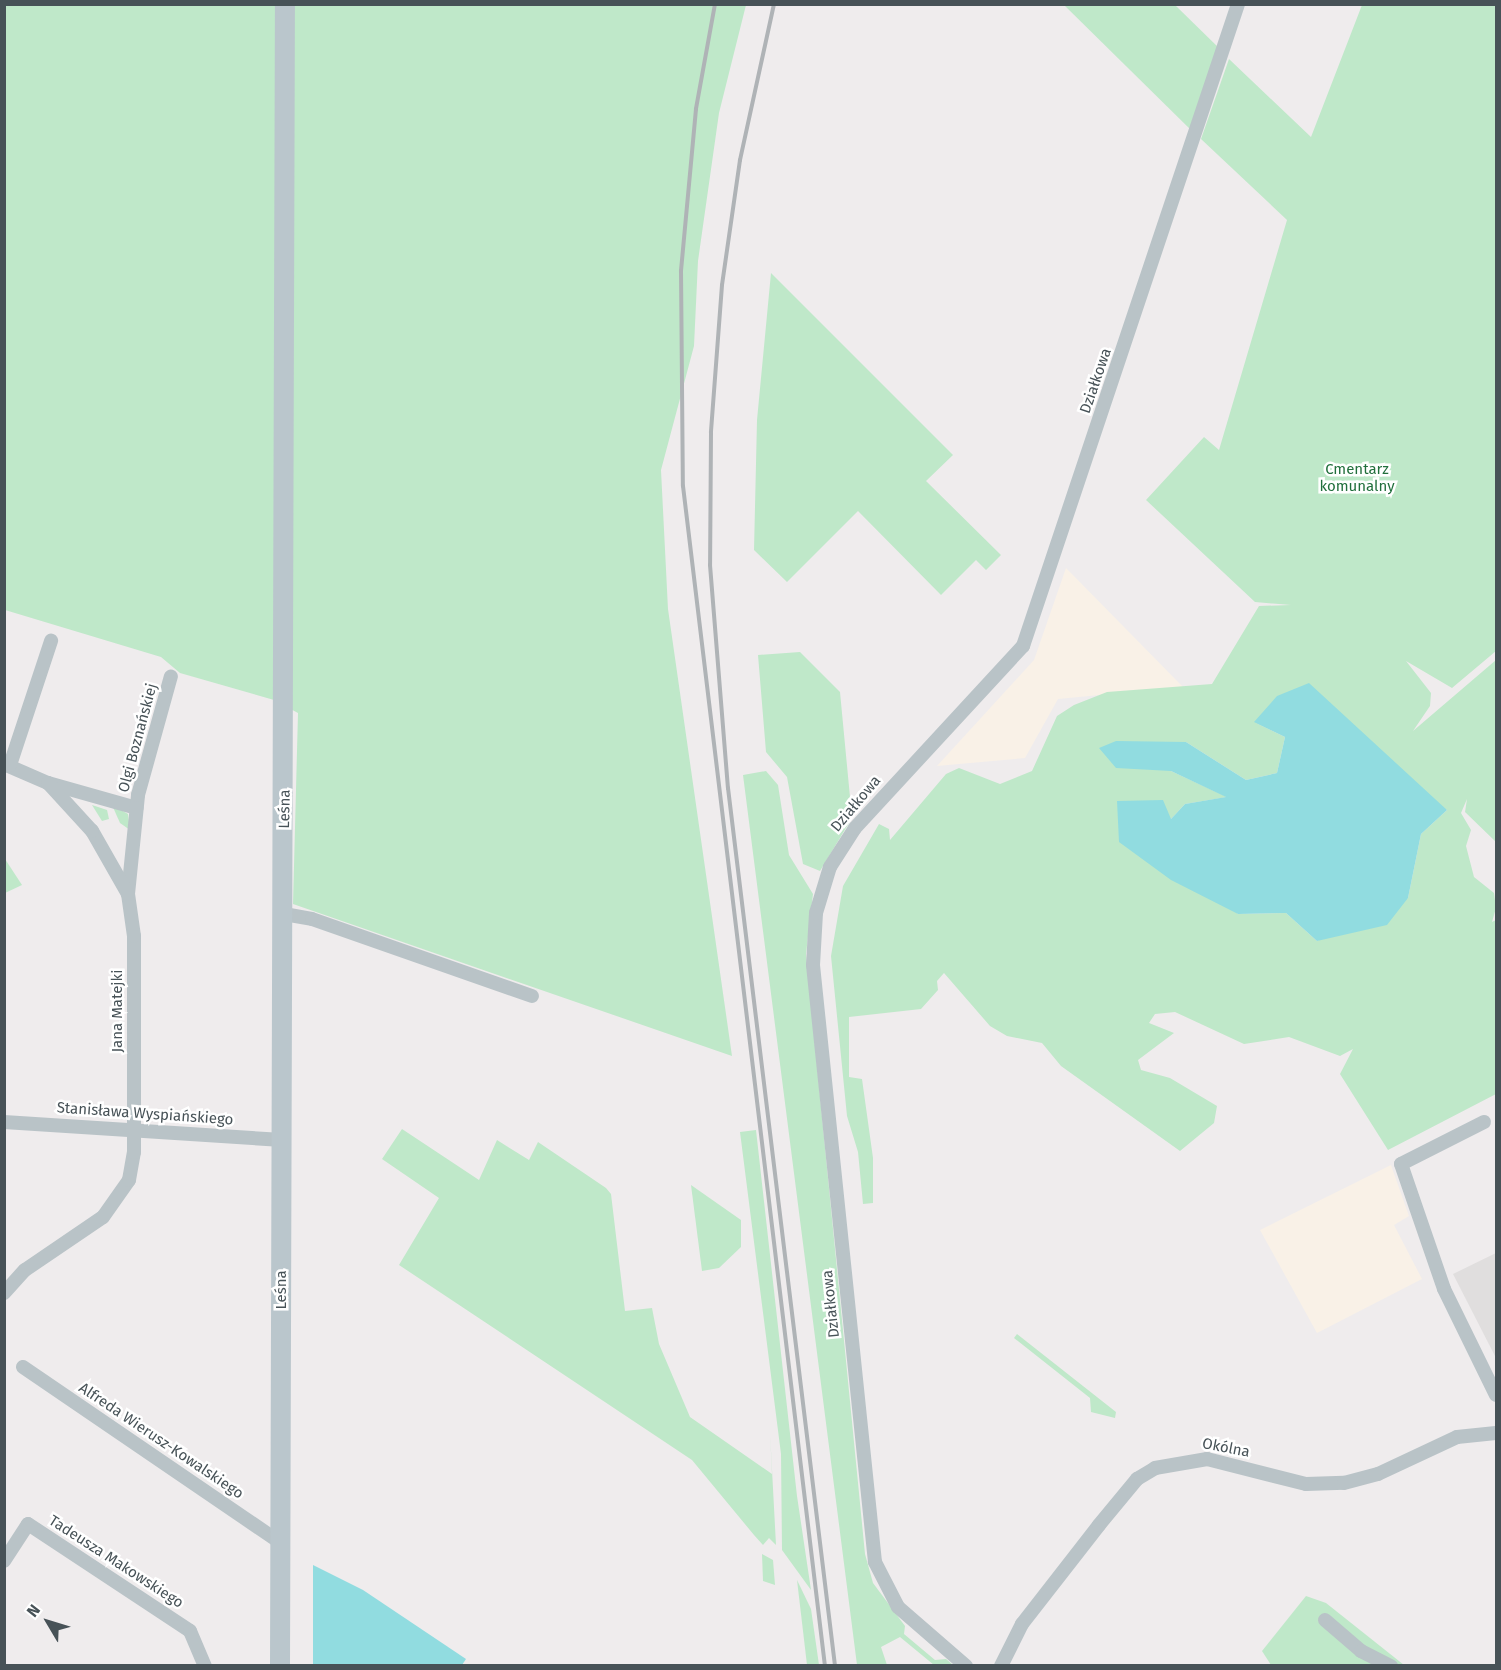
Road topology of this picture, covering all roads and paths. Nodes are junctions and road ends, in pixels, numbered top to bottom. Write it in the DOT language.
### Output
graph roads {
  1 [pos="285,4"];
  2 [pos="1238,4"];
  3 [pos="51,641"];
  4 [pos="171,676"];
  5 [pos="7,764"];
  6 [pos="48,783"];
  7 [pos="137,808"];
  8 [pos="128,894"];
  9 [pos="285,914"];
  10 [pos="532,996"];
  11 [pos="4,1122"];
  12 [pos="1484,1122"];
  13 [pos="135,1129"];
  14 [pos="282,1140"];
  15 [pos="4,1293"];
  16 [pos="22,1367"];
  17 [pos="1497,1395"];
  18 [pos="1497,1433"];
  19 [pos="280,1542"];
  20 [pos="4,1562"];
  21 [pos="1325,1620"];
  22 [pos="205,1665"];
  23 [pos="280,1665"];
  24 [pos="966,1665"];
  25 [pos="1001,1665"];
  26 [pos="1391,1665"];
  1 -- 9 [label="street, Leśna"];
  2 -- 24 [label="street, Działkowa"];
  3 -- 5 [label="street"];
  4 -- 7 [label="street, Olgi Boznańskiej"];
  5 -- 6 [label="street, Jana Matejki"];
  6 -- 7 [label="street, Jana Matejki"];
  6 -- 8 [label="street, Jana Matejki"];
  7 -- 8 [label="street, Jana Matejki"];
  8 -- 13 [label="street, Jana Matejki"];
  9 -- 10 [label="street"];
  9 -- 14 [label="street, Leśna"];
  11 -- 13 [label="street, Stanisława Wyspiańskiego"];
  12 -- 17 [label="street"];
  13 -- 14 [label="street, Stanisława Wyspiańskiego"];
  13 -- 15 [label="street"];
  14 -- 19 [label="street, Leśna"];
  16 -- 19 [label="street, Alfreda Wierusz-Kowalskiego"];
  18 -- 25 [label="street, Okólna"];
  19 -- 23 [label="street, Leśna"];
  20 -- 22 [label="street, Tadeusza Makowskiego"];
  21 -- 26 [label="street"];
}
